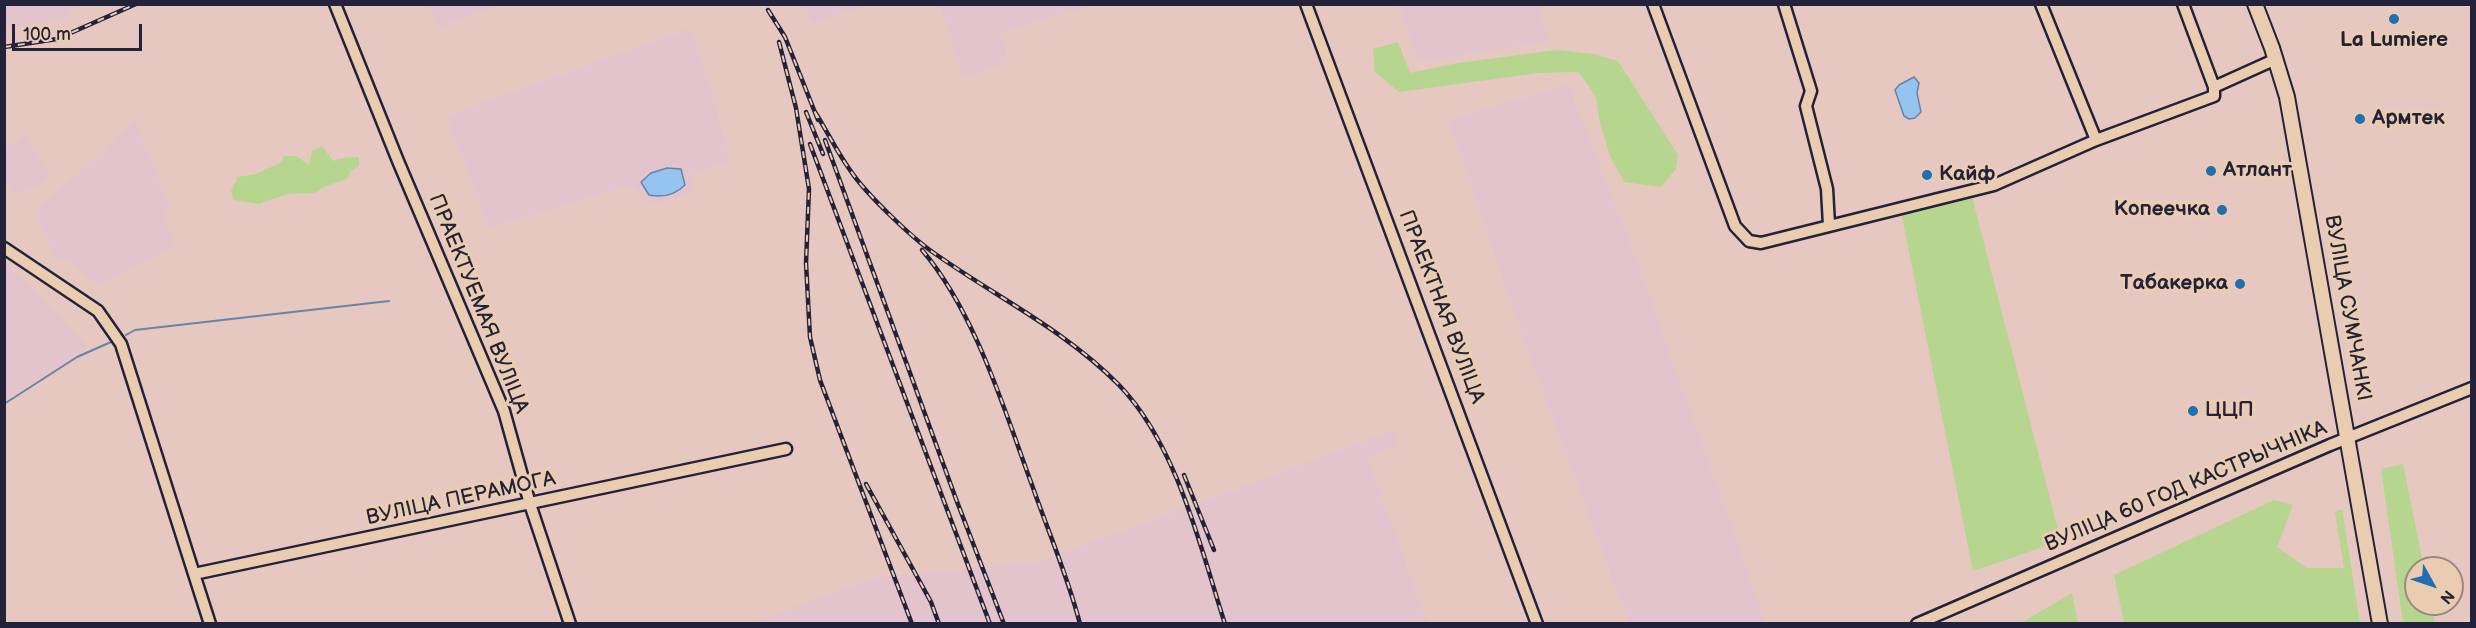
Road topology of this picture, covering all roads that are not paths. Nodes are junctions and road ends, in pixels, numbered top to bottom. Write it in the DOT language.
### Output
graph roads {
  1 [pos="335,4"];
  2 [pos="1306,4"];
  3 [pos="1653,4"];
  4 [pos="1784,4"];
  5 [pos="2041,4"];
  6 [pos="2182,4"];
  7 [pos="2255,4"];
  8 [pos="2276,59"];
  9 [pos="2214,87"];
  10 [pos="2096,140"];
  11 [pos="1829,225"];
  12 [pos="4,248"];
  13 [pos="2472,388"];
  14 [pos="2349,438"];
  15 [pos="786,449"];
  16 [pos="530,504"];
  17 [pos="194,573"];
  18 [pos="210,624"];
  19 [pos="570,624"];
  20 [pos="1537,624"];
  21 [pos="1917,624"];
  22 [pos="2380,624"];
  1 -- 16 [label="street, ПРАЕКТУЕМАЯ ВУЛІЦА"];
  2 -- 20 [label="street, ПРАЕКТНАЯ ВУЛІЦА"];
  3 -- 11 [label="street"];
  4 -- 11 [label="street"];
  5 -- 10 [label="street"];
  6 -- 9 [label="street"];
  7 -- 8 [label="main road, ВУЛІЦА СУМЧАНКІ"];
  8 -- 9 [label="street"];
  8 -- 14 [label="main road, ВУЛІЦА СУМЧАНКІ"];
  9 -- 10 [label="street"];
  10 -- 11 [label="street"];
  12 -- 17 [label="street"];
  13 -- 14 [label="street, ВУЛІЦА 60 ГОД КАСТРЫЧНІКА"];
  14 -- 21 [label="street, ВУЛІЦА 60 ГОД КАСТРЫЧНІКА"];
  14 -- 22 [label="main road, ВУЛІЦА СУМЧАНКІ"];
  15 -- 16 [label="street, ВУЛІЦА ПЕРАМОГА"];
  16 -- 17 [label="street, ВУЛІЦА ПЕРАМОГА"];
  16 -- 19 [label="street, ПРАЕКТУЕМАЯ ВУЛІЦА"];
  17 -- 18 [label="street"];
}
